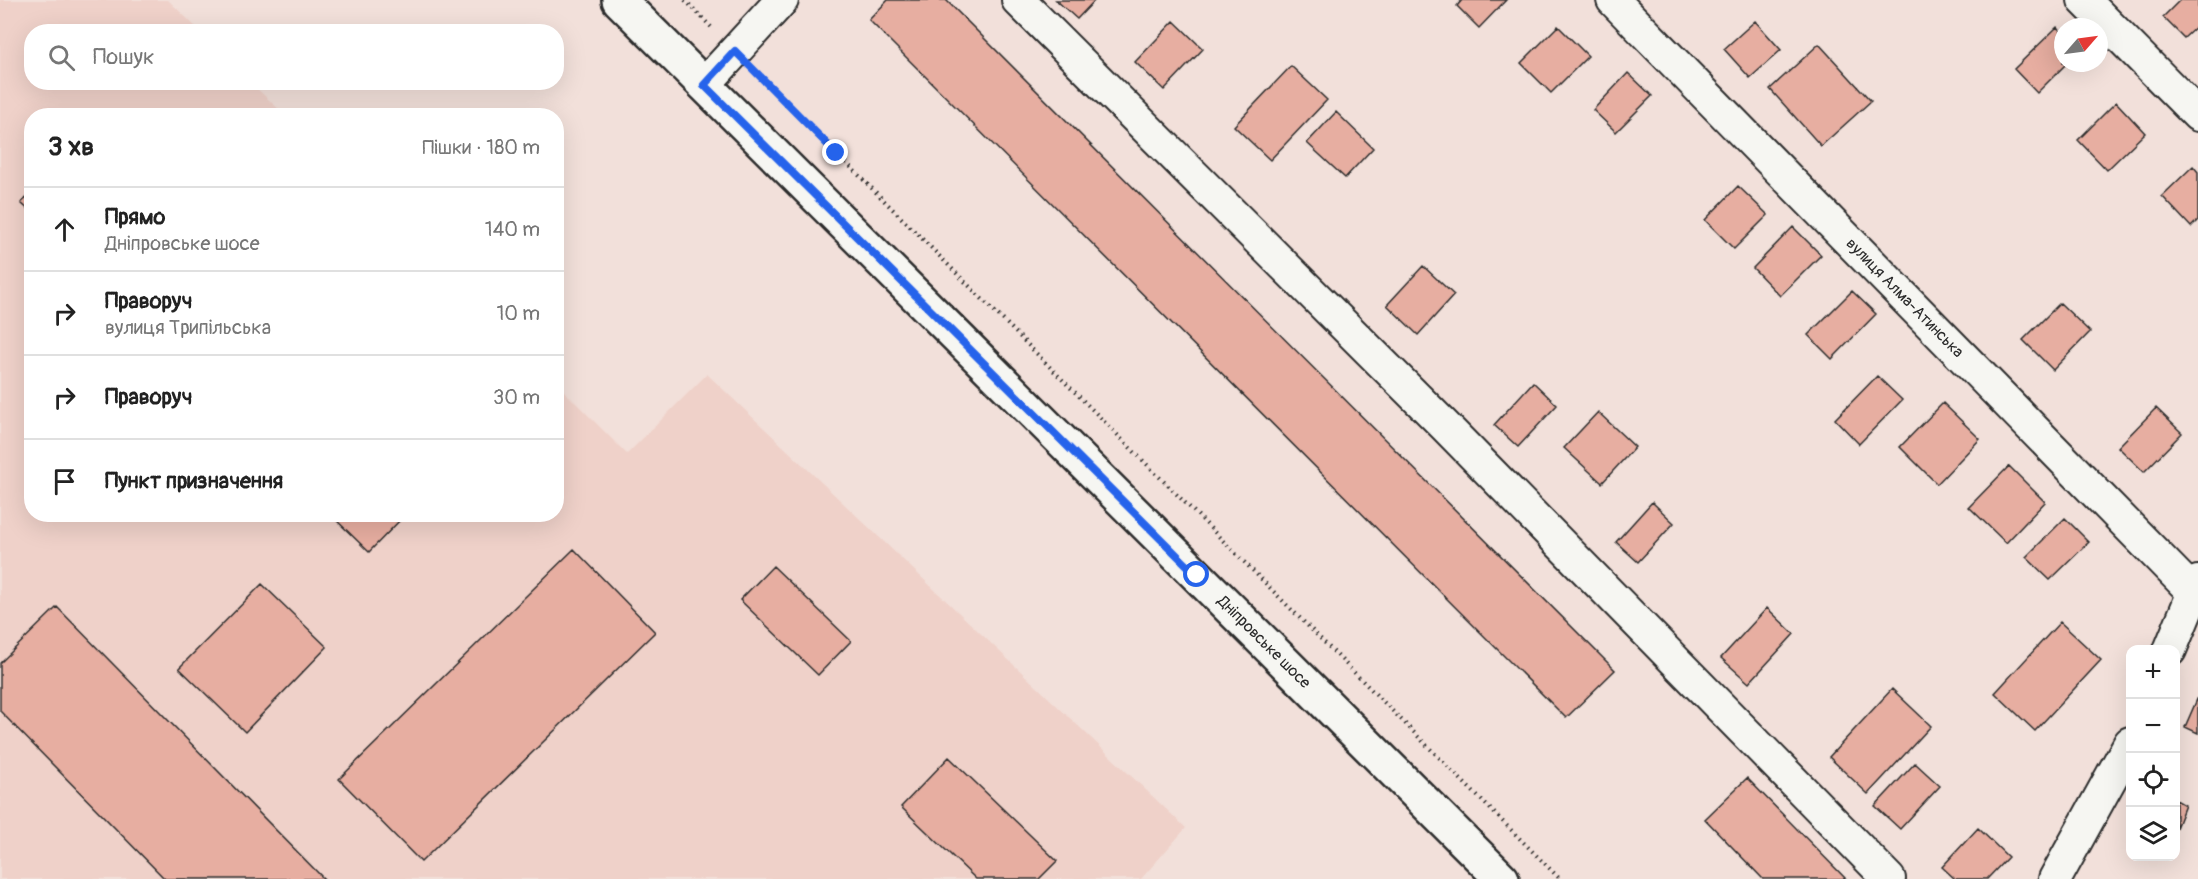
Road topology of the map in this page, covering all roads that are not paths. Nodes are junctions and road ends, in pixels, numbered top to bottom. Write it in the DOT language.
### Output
graph roads {
  1 [pos="619,0"];
  2 [pos="782,0"];
  3 [pos="1018,0"];
  4 [pos="1613,0"];
  5 [pos="2084,0"];
  6 [pos="704,85"];
  7 [pos="2198,115"];
  8 [pos="2197,590"];
  9 [pos="2172,645"];
  10 [pos="2126,750"];
  11 [pos="1503,879"];
  12 [pos="1889,879"];
  13 [pos="2055,879"];
  1 -- 6 [label="street, Дніпровське шосе"];
  2 -- 6 [label="street"];
  3 -- 12 [label="street"];
  4 -- 8 [label="street, вулиця Алма-Атинська"];
  5 -- 7 [label="street"];
  6 -- 11 [label="street, Дніпровське шосе"];
  8 -- 9 [label="street"];
  10 -- 13 [label="street"];
}
